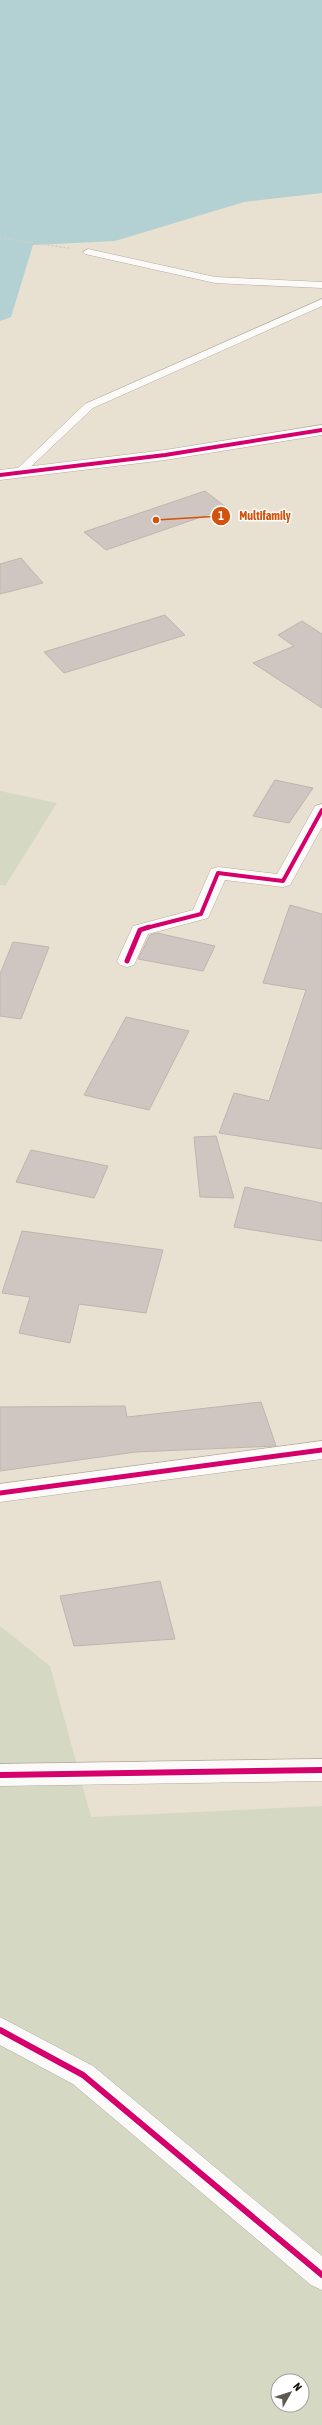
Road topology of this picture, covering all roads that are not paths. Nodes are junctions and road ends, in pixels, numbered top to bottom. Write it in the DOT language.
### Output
graph roads {
  1 [pos="88,252"];
  2 [pos="322,285"];
  3 [pos="322,302"];
  4 [pos="317,431"];
  5 [pos="322,446"];
  6 [pos="18,473"];
  7 [pos="0,475"];
  8 [pos="322,810"];
  9 [pos="127,961"];
  10 [pos="322,1450"];
  11 [pos="0,1493"];
  12 [pos="322,1770"];
  13 [pos="0,1774"];
  14 [pos="0,2030"];
  15 [pos="322,2275"];
  1 -- 2 [label="lane"];
  3 -- 6 [label="lane"];
  4 -- 5 [label="street"];
  4 -- 6 [label="street"];
  6 -- 7 [label="street"];
  8 -- 9 [label="street"];
  10 -- 11 [label="street"];
  12 -- 13 [label="street"];
  14 -- 15 [label="street"];
}
